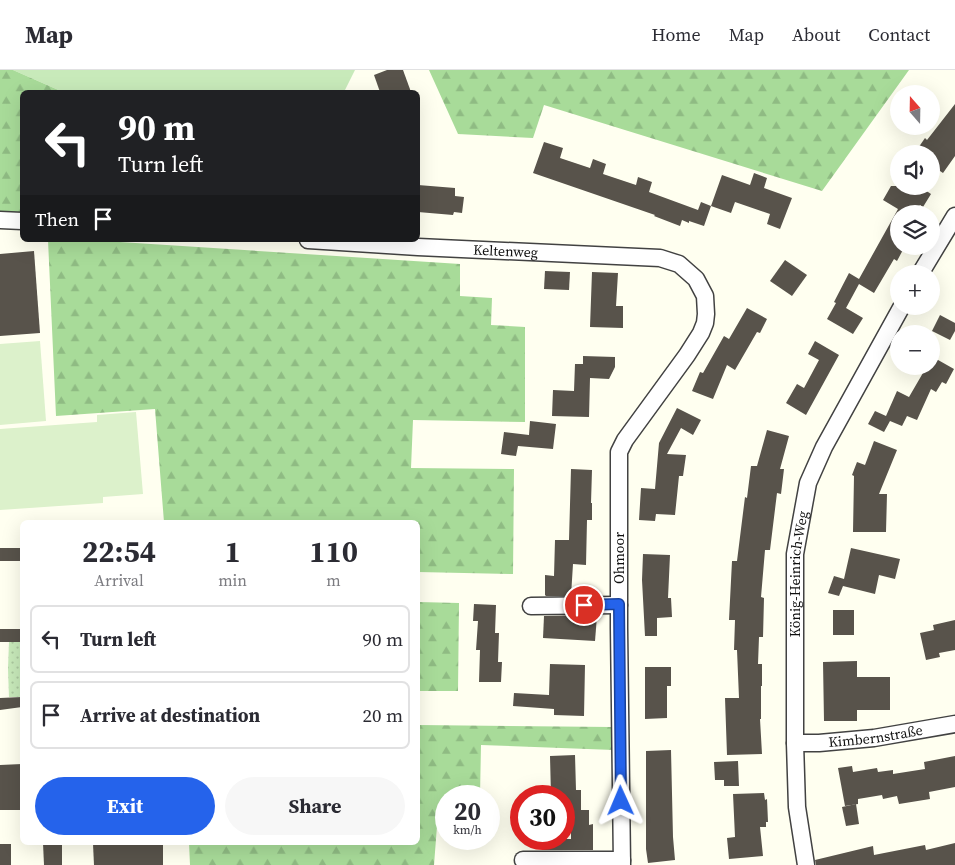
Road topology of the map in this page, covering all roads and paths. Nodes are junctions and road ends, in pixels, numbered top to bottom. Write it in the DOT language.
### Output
graph roads {
  1 [pos="955,216"];
  2 [pos="0,220"];
  3 [pos="20,221"];
  4 [pos="339,242"];
  5 [pos="925,265"];
  6 [pos="696,279"];
  7 [pos="897,315"];
  8 [pos="619,604"];
  9 [pos="531,606"];
  10 [pos="955,724"];
  11 [pos="795,743"];
  12 [pos="523,860"];
  13 [pos="622,863"];
  14 [pos="806,865"];
  1 -- 5 [label="street"];
  2 -- 3 [label="street"];
  4 -- 6 [label="street, Keltenweg"];
  6 -- 8 [label="street, Ohmoor"];
  7 -- 11 [label="street, König-Heinrich-Weg"];
  8 -- 9 [label="street"];
  8 -- 13 [label="street, Ohmoor"];
  10 -- 11 [label="street, Kimbernstraße"];
  11 -- 14 [label="street, König-Heinrich-Weg"];
  12 -- 13 [label="street"];
}
